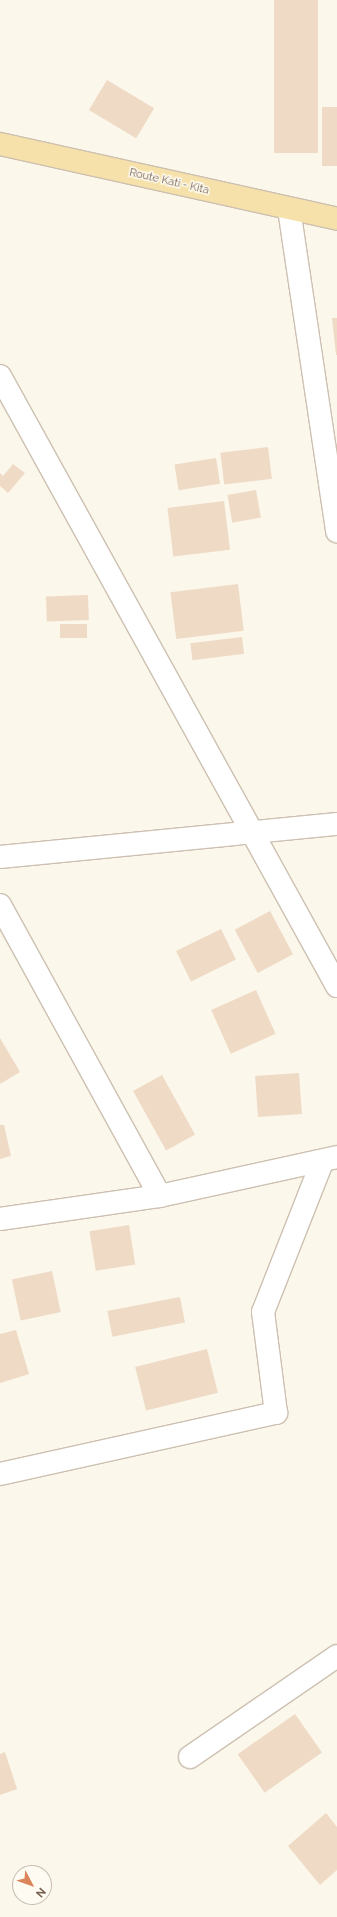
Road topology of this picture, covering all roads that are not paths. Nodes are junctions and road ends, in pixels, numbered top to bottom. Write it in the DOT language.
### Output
graph roads {
  1 [pos="0,144"];
  2 [pos="289,209"];
  3 [pos="337,219"];
  4 [pos="0,376"];
  5 [pos="332,464"];
  6 [pos="337,531"];
  7 [pos="337,824"];
  8 [pos="252,832"];
  9 [pos="0,857"];
  10 [pos="0,905"];
  11 [pos="337,986"];
  12 [pos="330,1160"];
  13 [pos="160,1196"];
  14 [pos="0,1219"];
  15 [pos="0,1474"];
  16 [pos="337,1656"];
  17 [pos="190,1757"];
  1 -- 2 [label="main road, Route Kati - Kita"];
  2 -- 3 [label="main road, Route Kati - Kita"];
  2 -- 5 [label="street"];
  4 -- 8 [label="street"];
  5 -- 6 [label="street"];
  7 -- 8 [label="street"];
  8 -- 9 [label="street"];
  8 -- 11 [label="street"];
  10 -- 13 [label="street"];
  12 -- 13 [label="street"];
  12 -- 15 [label="street"];
  13 -- 14 [label="street"];
  16 -- 17 [label="street"];
}
